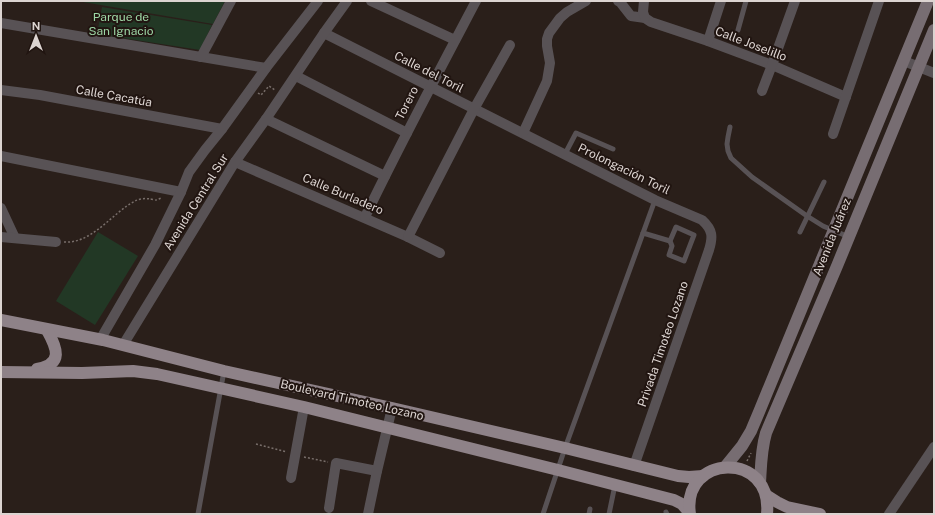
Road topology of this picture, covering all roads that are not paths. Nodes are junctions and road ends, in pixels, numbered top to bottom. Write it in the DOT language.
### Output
graph roads {
  1 [pos="231,1"];
  2 [pos="318,1"];
  3 [pos="347,1"];
  4 [pos="371,1"];
  5 [pos="476,1"];
  6 [pos="586,1"];
  7 [pos="618,1"];
  8 [pos="644,1"];
  9 [pos="721,1"];
  10 [pos="746,1"];
  11 [pos="795,1"];
  12 [pos="879,1"];
  13 [pos="928,1"];
  14 [pos="645,18"];
  15 [pos="1,23"];
  16 [pos="738,30"];
  17 [pos="934,32"];
  18 [pos="324,33"];
  19 [pos="455,40"];
  20 [pos="708,41"];
  21 [pos="510,45"];
  22 [pos="201,57"];
  23 [pos="904,61"];
  24 [pos="772,65"];
  25 [pos="918,67"];
  26 [pos="266,68"];
  27 [pos="934,73"];
  28 [pos="296,76"];
  29 [pos="430,87"];
  30 [pos="1,90"];
  31 [pos="762,91"];
  32 [pos="846,97"];
  33 [pos="474,109"];
  34 [pos="266,119"];
  35 [pos="730,127"];
  36 [pos="222,129"];
  37 [pos="406,133"];
  38 [pos="523,134"];
  39 [pos="833,134"];
  40 [pos="613,149"];
  41 [pos="565,154"];
  42 [pos="1,156"];
  43 [pos="235,162"];
  44 [pos="385,176"];
  45 [pos="824,182"];
  46 [pos="181,192"];
  47 [pos="655,200"];
  48 [pos="1,208"];
  49 [pos="806,216"];
  50 [pos="365,217"];
  51 [pos="710,230"];
  52 [pos="834,231"];
  53 [pos="800,232"];
  54 [pos="643,233"];
  55 [pos="1,237"];
  56 [pos="408,237"];
  57 [pos="849,237"];
  58 [pos="15,238"];
  59 [pos="670,241"];
  60 [pos="56,242"];
  61 [pos="440,253"];
  62 [pos="1,320"];
  63 [pos="47,330"];
  64 [pos="110,342"];
  65 [pos="1,372"];
  66 [pos="20,372"];
  67 [pos="224,372"];
  68 [pos="221,389"];
  69 [pos="304,407"];
  70 [pos="392,408"];
  71 [pos="440,419"];
  72 [pos="387,428"];
  73 [pos="435,440"];
  74 [pos="934,447"];
  75 [pos="564,448"];
  76 [pos="634,466"];
  77 [pos="725,467"];
  78 [pos="558,470"];
  79 [pos="377,471"];
  80 [pos="704,476"];
  81 [pos="291,478"];
  82 [pos="760,483"];
  83 [pos="615,484"];
  84 [pos="766,495"];
  85 [pos="329,508"];
  86 [pos="689,513"];
  87 [pos="198,514"];
  88 [pos="368,514"];
  89 [pos="543,514"];
  90 [pos="609,514"];
  91 [pos="767,514"];
  92 [pos="820,514"];
  93 [pos="889,514"];
  1 -- 22 [label="street"];
  2 -- 26 [label="street"];
  3 -- 18 [label="street, Avenida Central Sur"];
  4 -- 19 [label="street"];
  5 -- 19 [label="street, Torero"];
  6 -- 38 [label="street"];
  7 -- 14 [label="street, Calle Joselillo"];
  8 -- 14 [label="street"];
  9 -- 20 [label="street"];
  10 -- 16 [label="lane"];
  11 -- 24 [label="street"];
  12 -- 32 [label="street"];
  13 -- 23 [label="main road, Avenida Juárez"];
  14 -- 20 [label="street, Calle Joselillo"];
  15 -- 22 [label="street"];
  17 -- 25 [label="main road, Avenida Juárez"];
  18 -- 28 [label="street, Avenida Central Sur"];
  18 -- 29 [label="street, Calle del Toril"];
  19 -- 29 [label="street, Torero"];
  20 -- 24 [label="street, Calle Joselillo"];
  21 -- 33 [label="street"];
  22 -- 26 [label="street"];
  23 -- 25 [label="street"];
  23 -- 52 [label="main road, Avenida Juárez"];
  24 -- 31 [label="street"];
  24 -- 32 [label="street, Calle Joselillo"];
  25 -- 27 [label="street"];
  25 -- 57 [label="main road, Avenida Juárez"];
  26 -- 36 [label="street"];
  28 -- 34 [label="street, Avenida Central Sur"];
  28 -- 37 [label="street"];
  29 -- 33 [label="street, Calle del Toril"];
  29 -- 37 [label="street, Torero"];
  30 -- 36 [label="street, Calle Cacatúa"];
  32 -- 39 [label="street"];
  33 -- 38 [label="street, Calle del Toril"];
  33 -- 56 [label="street"];
  34 -- 43 [label="street, Avenida Central Sur"];
  34 -- 44 [label="street"];
  35 -- 49 [label="lane"];
  36 -- 46 [label="street"];
  37 -- 44 [label="street, Torero"];
  38 -- 41 [label="street, Prolongación Toril"];
  40 -- 41 [label="lane"];
  41 -- 47 [label="street, Prolongación Toril"];
  42 -- 46 [label="street"];
  43 -- 50 [label="street, Calle Burladero"];
  43 -- 64 [label="street, Avenida Central Sur"];
  44 -- 50 [label="street, Torero"];
  45 -- 49 [label="lane"];
  46 -- 64 [label="street"];
  47 -- 51 [label="street, Prolongación Toril"];
  47 -- 54 [label="lane"];
  48 -- 58 [label="street"];
  49 -- 52 [label="lane"];
  49 -- 53 [label="lane"];
  50 -- 56 [label="street, Calle Burladero"];
  51 -- 76 [label="street, Privada Timoteo Lozano"];
  52 -- 57 [label="lane"];
  52 -- 77 [label="main road, Avenida Juárez"];
  54 -- 59 [label="lane"];
  54 -- 75 [label="lane"];
  55 -- 58 [label="street"];
  56 -- 61 [label="street, Calle Burladero"];
  57 -- 82 [label="main road, Avenida Juárez"];
  58 -- 60 [label="street"];
  59 -- 59 [label="lane"];
  62 -- 63 [label="main road, Boulevard Timoteo Lozano"];
  63 -- 64 [label="main road, Boulevard Timoteo Lozano"];
  63 -- 66 [label="main road"];
  64 -- 67 [label="main road, Boulevard Timoteo Lozano"];
  65 -- 66 [label="main road, Boulevard Timoteo Lozano"];
  66 -- 68 [label="main road, Boulevard Timoteo Lozano"];
  67 -- 68 [label="lane"];
  67 -- 70 [label="main road, Boulevard Timoteo Lozano"];
  68 -- 69 [label="main road, Boulevard Timoteo Lozano"];
  68 -- 87 [label="lane"];
  69 -- 72 [label="main road, Boulevard Timoteo Lozano"];
  69 -- 81 [label="street"];
  70 -- 71 [label="main road, Boulevard Timoteo Lozano"];
  70 -- 72 [label="street"];
  71 -- 73 [label="main road"];
  71 -- 75 [label="main road, Boulevard Timoteo Lozano"];
  72 -- 73 [label="main road, Boulevard Timoteo Lozano"];
  72 -- 79 [label="street"];
  73 -- 78 [label="main road, Boulevard Timoteo Lozano"];
  74 -- 93 [label="street"];
  75 -- 76 [label="main road, Boulevard Timoteo Lozano"];
  75 -- 78 [label="lane"];
  76 -- 80 [label="main road, Boulevard Timoteo Lozano"];
  77 -- 80 [label="main road"];
  77 -- 82 [label="main road"];
  78 -- 83 [label="main road, Boulevard Timoteo Lozano"];
  78 -- 89 [label="lane"];
  79 -- 85 [label="street"];
  79 -- 88 [label="street"];
  80 -- 86 [label="main road"];
  82 -- 84 [label="main road"];
  83 -- 86 [label="main road, Boulevard Timoteo Lozano"];
  83 -- 90 [label="lane"];
  84 -- 91 [label="main road"];
  84 -- 92 [label="main road"];
}
